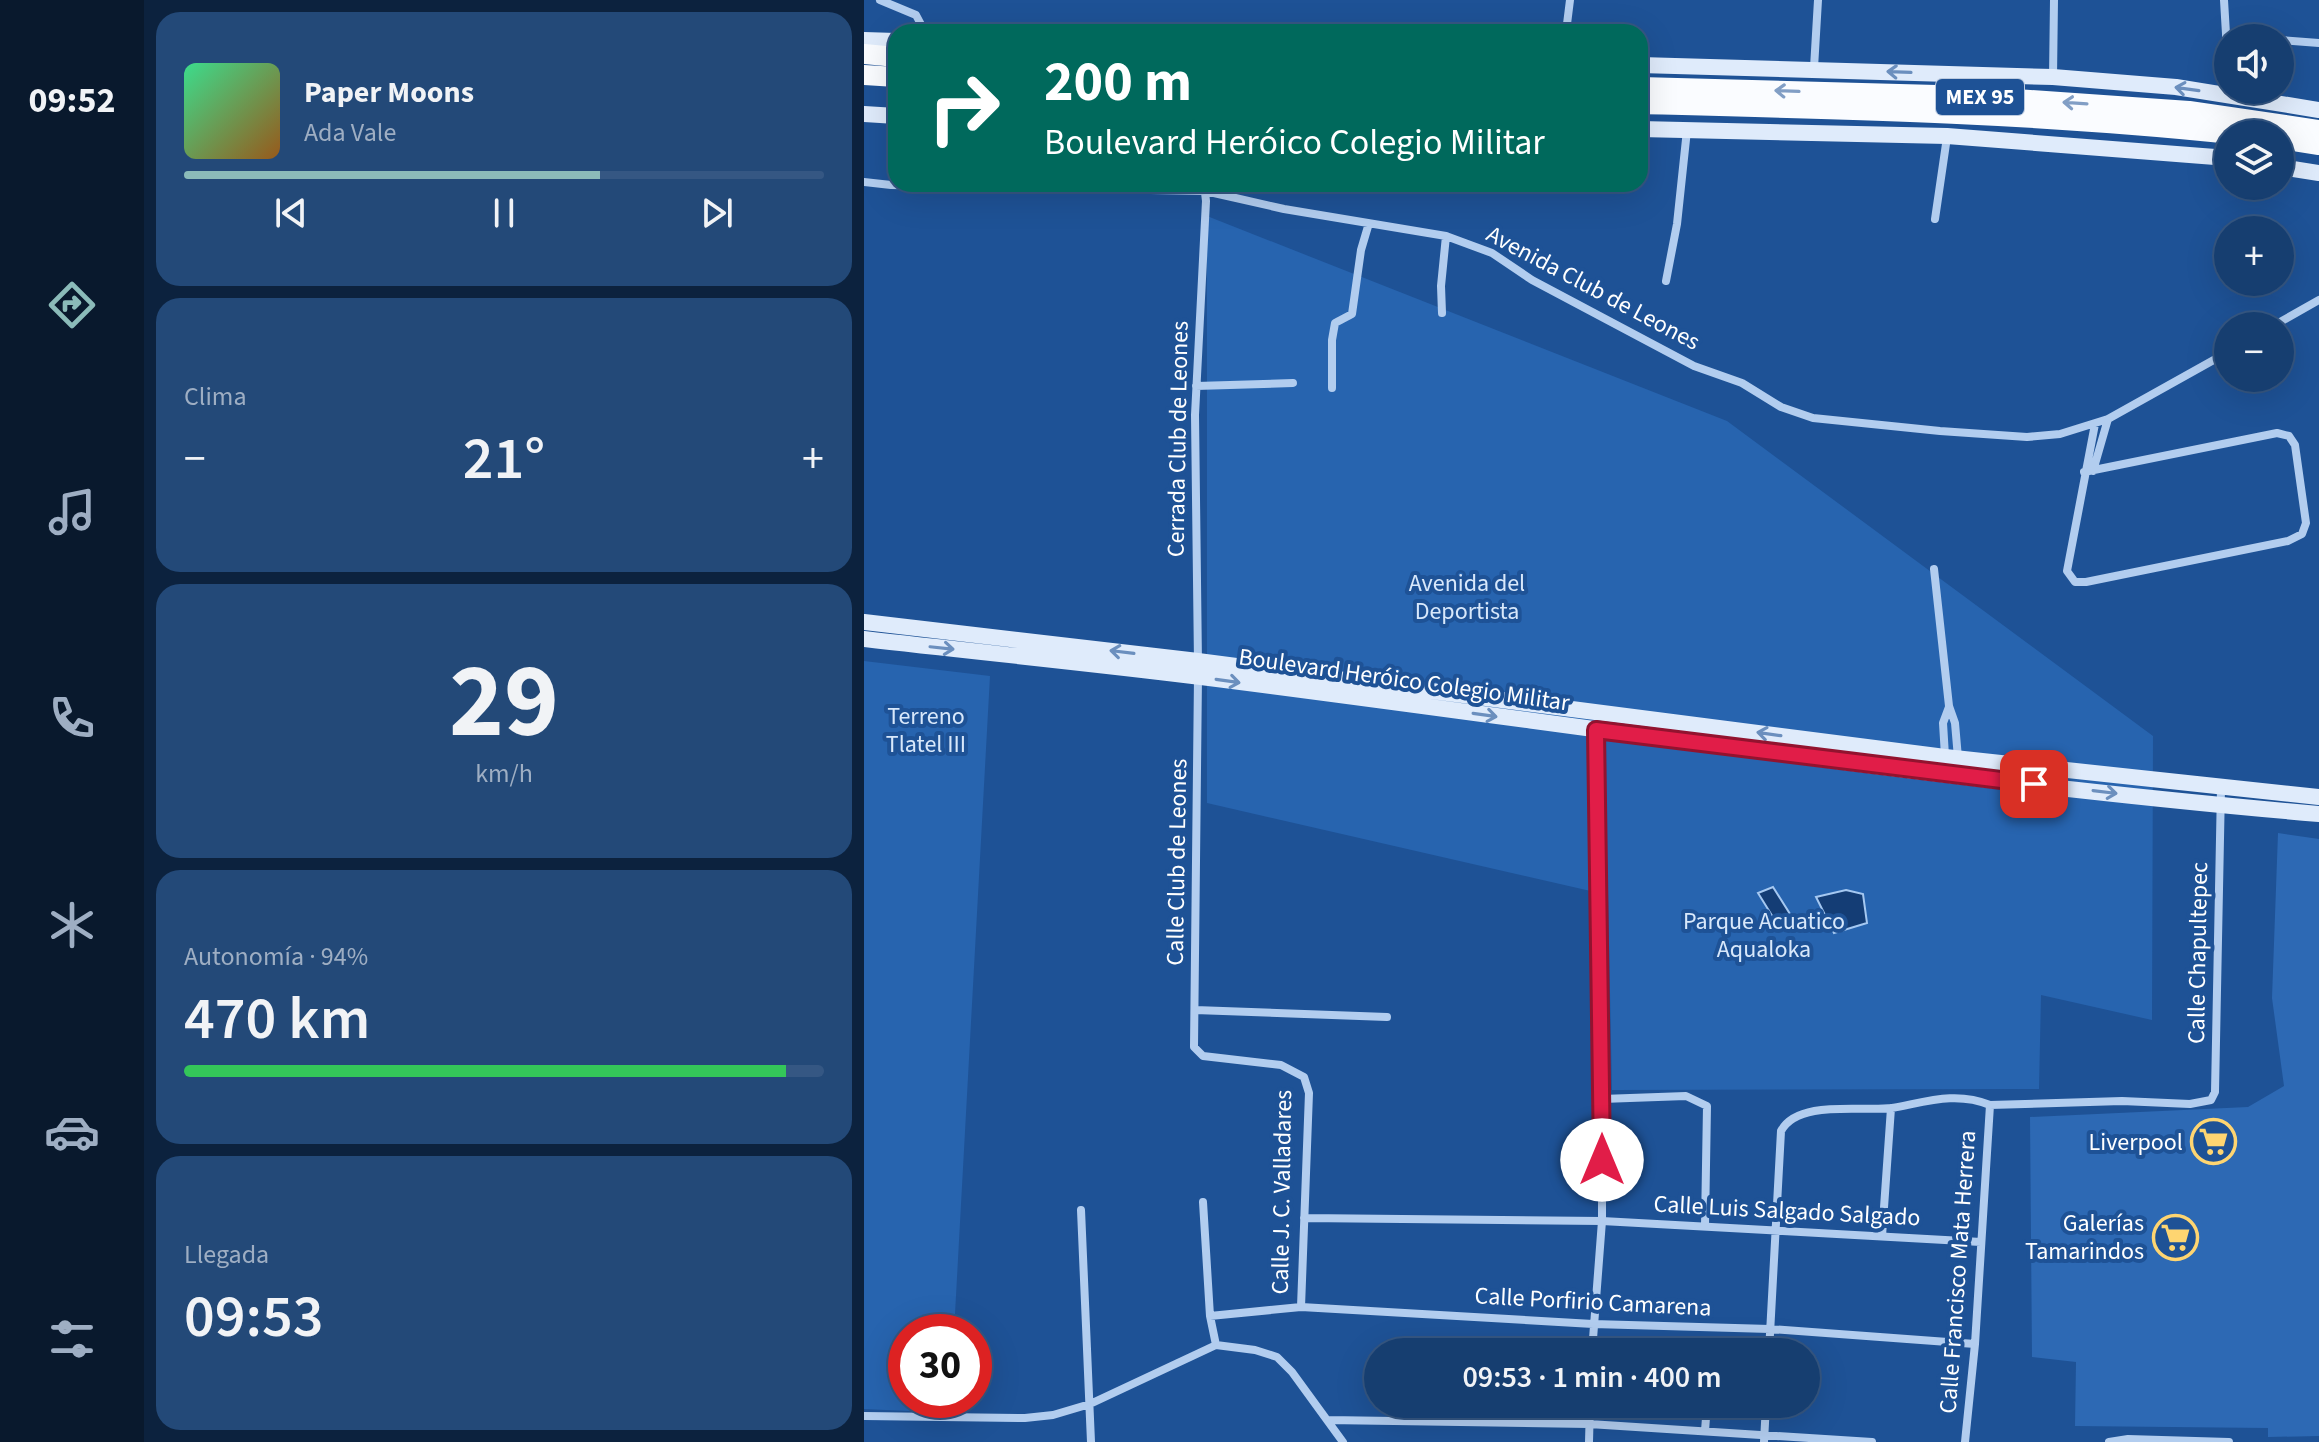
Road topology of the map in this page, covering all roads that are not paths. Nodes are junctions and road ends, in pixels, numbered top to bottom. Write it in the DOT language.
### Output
graph roads {
  1 [pos="880,0"];
  2 [pos="1570,0"];
  3 [pos="1818,0"];
  4 [pos="2054,0"];
  5 [pos="2224,0"];
  6 [pos="921,24"];
  7 [pos="1567,24"];
  8 [pos="2225,24"];
  9 [pos="864,40"];
  10 [pos="888,41"];
  11 [pos="2294,41"];
  12 [pos="2319,43"];
  13 [pos="864,54"];
  14 [pos="888,56"];
  15 [pos="1648,65"];
  16 [pos="1814,68"];
  17 [pos="864,75"];
  18 [pos="888,76"];
  19 [pos="2053,77"];
  20 [pos="1648,87"];
  21 [pos="2214,91"];
  22 [pos="1648,104"];
  23 [pos="2287,104"];
  24 [pos="2319,110"];
  25 [pos="864,114"];
  26 [pos="888,116"];
  27 [pos="1648,129"];
  28 [pos="1687,130"];
  29 [pos="2319,130"];
  30 [pos="2214,132"];
  31 [pos="1947,136"];
  32 [pos="2294,141"];
  33 [pos="2319,145"];
  34 [pos="2214,157"];
  35 [pos="2294,169"];
  36 [pos="2319,173"];
  37 [pos="864,182"];
  38 [pos="888,185"];
  39 [pos="1208,192"];
  40 [pos="1212,192"];
  41 [pos="1935,219"];
  42 [pos="1369,223"];
  43 [pos="1446,236"];
  44 [pos="1666,281"];
  45 [pos="2319,300"];
  46 [pos="1442,313"];
  47 [pos="2294,314"];
  48 [pos="2214,360"];
  49 [pos="1293,383"];
  50 [pos="1196,386"];
  51 [pos="1332,388"];
  52 [pos="2108,419"];
  53 [pos="2095,424"];
  54 [pos="2089,471"];
  55 [pos="1934,569"];
  56 [pos="864,622"];
  57 [pos="864,639"];
  58 [pos="1198,669"];
  59 [pos="1949,706"];
  60 [pos="1596,730"];
  61 [pos="1952,758"];
  62 [pos="2221,788"];
  63 [pos="2319,797"];
  64 [pos="2221,806"];
  65 [pos="2319,814"];
  66 [pos="1195,1010"];
  67 [pos="1387,1017"];
  68 [pos="1304,1077"];
  69 [pos="1602,1099"];
  70 [pos="1990,1105"];
  71 [pos="1891,1108"];
  72 [pos="1203,1202"];
  73 [pos="1081,1210"];
  74 [pos="1304,1218"];
  75 [pos="1602,1221"];
  76 [pos="1705,1225"];
  77 [pos="1777,1229"];
  78 [pos="1882,1236"];
  79 [pos="1981,1242"];
  80 [pos="1301,1307"];
  81 [pos="1210,1316"];
  82 [pos="1593,1324"];
  83 [pos="1770,1329"];
  84 [pos="1592,1338"];
  85 [pos="1770,1338"];
  86 [pos="1975,1344"];
  87 [pos="1216,1345"];
  88 [pos="1090,1404"];
  89 [pos="864,1416"];
  90 [pos="1589,1418"];
  91 [pos="1706,1418"];
  92 [pos="1765,1418"];
  93 [pos="1328,1420"];
  94 [pos="1589,1424"];
  95 [pos="1705,1431"];
  96 [pos="1764,1439"];
  97 [pos="2128,1441"];
  98 [pos="1091,1442"];
  99 [pos="1343,1442"];
  100 [pos="1589,1442"];
  101 [pos="1872,1442"];
  102 [pos="1965,1442"];
  103 [pos="2109,1442"];
  104 [pos="2229,1442"];
  1 -- 6 [label="street"];
  2 -- 7 [label="street"];
  3 -- 16 [label="street"];
  4 -- 19 [label="street"];
  5 -- 8 [label="street"];
  9 -- 10 [label="main road"];
  11 -- 12 [label="street"];
  13 -- 14 [label="main road"];
  15 -- 16 [label="main road"];
  19 -- 16 [label="main road, one-way"];
  17 -- 18 [label="main road"];
  21 -- 19 [label="main road, one-way"];
  29 -- 20 [label="main road, MEX 95, one-way"];
  22 -- 30 [label="main road, MEX 95"];
  23 -- 24 [label="main road"];
  25 -- 26 [label="main road"];
  27 -- 28 [label="main road"];
  28 -- 31 [label="main road"];
  28 -- 44 [label="street"];
  31 -- 34 [label="main road"];
  31 -- 41 [label="street"];
  32 -- 33 [label="main road"];
  35 -- 36 [label="main road"];
  37 -- 38 [label="street, Avenida Club de Leones"];
  39 -- 50 [label="street, Cerrada Club de Leones"];
  40 -- 42 [label="street, Avenida Club de Leones"];
  42 -- 43 [label="street, Avenida Club de Leones"];
  42 -- 51 [label="street"];
  43 -- 46 [label="street"];
  43 -- 53 [label="street, Avenida Club de Leones"];
  45 -- 47 [label="street"];
  48 -- 52 [label="street, Avenida Club de Leones"];
  49 -- 50 [label="street"];
  50 -- 58 [label="street, Cerrada Club de Leones"];
  52 -- 53 [label="street, Avenida Club de Leones"];
  52 -- 54 [label="street"];
  53 -- 54 [label="street"];
  54 -- 54 [label="street"];
  55 -- 59 [label="street"];
  58 -- 56 [label="main road, Boulevard Heróico Colegio Militar, one-way"];
  57 -- 58 [label="main road, Boulevard Heróico Colegio Militar, one-way"];
  58 -- 60 [label="main road, Boulevard Heróico Colegio Militar, one-way"];
  61 -- 58 [label="main road, Boulevard Heróico Colegio Militar, one-way"];
  58 -- 66 [label="street, Calle Club de Leones"];
  59 -- 61 [label="street"];
  59 -- 61 [label="street"];
  60 -- 64 [label="main road, Boulevard Heróico Colegio Militar, one-way"];
  60 -- 69 [label="street"];
  61 -- 62 [label="main road, Boulevard Heróico Colegio Militar"];
  62 -- 63 [label="main road, Boulevard Heróico Colegio Militar"];
  62 -- 64 [label="street, Calle Chapultepec"];
  64 -- 65 [label="main road, Boulevard Heróico Colegio Militar"];
  64 -- 70 [label="street, Calle Chapultepec"];
  66 -- 67 [label="street"];
  66 -- 68 [label="street, Calle Club de Leones"];
  68 -- 74 [label="street, Calle J. C. Valladares"];
  69 -- 75 [label="street"];
  69 -- 76 [label="street"];
  70 -- 71 [label="street"];
  70 -- 79 [label="street, Calle Francisco Mata Herrera"];
  71 -- 77 [label="street"];
  71 -- 78 [label="street"];
  72 -- 81 [label="street"];
  73 -- 88 [label="street"];
  74 -- 75 [label="street, Calle Luis Salgado Salgado"];
  74 -- 80 [label="street, Calle J. C. Valladares"];
  75 -- 76 [label="street, Calle Luis Salgado Salgado"];
  75 -- 82 [label="street"];
  76 -- 77 [label="street, Calle Luis Salgado Salgado"];
  77 -- 78 [label="street, Calle Luis Salgado Salgado"];
  77 -- 83 [label="street"];
  78 -- 79 [label="street, Calle Luis Salgado Salgado"];
  79 -- 86 [label="street, Calle Francisco Mata Herrera"];
  80 -- 81 [label="street, Calle Porfirio Camarena"];
  80 -- 82 [label="street, Calle Porfirio Camarena"];
  81 -- 87 [label="street"];
  82 -- 83 [label="street, Calle Porfirio Camarena"];
  82 -- 84 [label="street"];
  83 -- 85 [label="street"];
  83 -- 86 [label="street, Calle Porfirio Camarena"];
  86 -- 102 [label="street, Calle Francisco Mata Herrera"];
  87 -- 88 [label="street"];
  87 -- 93 [label="street"];
  88 -- 89 [label="street"];
  88 -- 98 [label="street"];
  90 -- 94 [label="street"];
  91 -- 95 [label="street"];
  92 -- 96 [label="street"];
  93 -- 94 [label="street"];
  93 -- 99 [label="street"];
  94 -- 95 [label="street"];
  94 -- 100 [label="street"];
  95 -- 96 [label="street"];
  96 -- 101 [label="street"];
  97 -- 103 [label="street"];
  97 -- 104 [label="street"];
}
